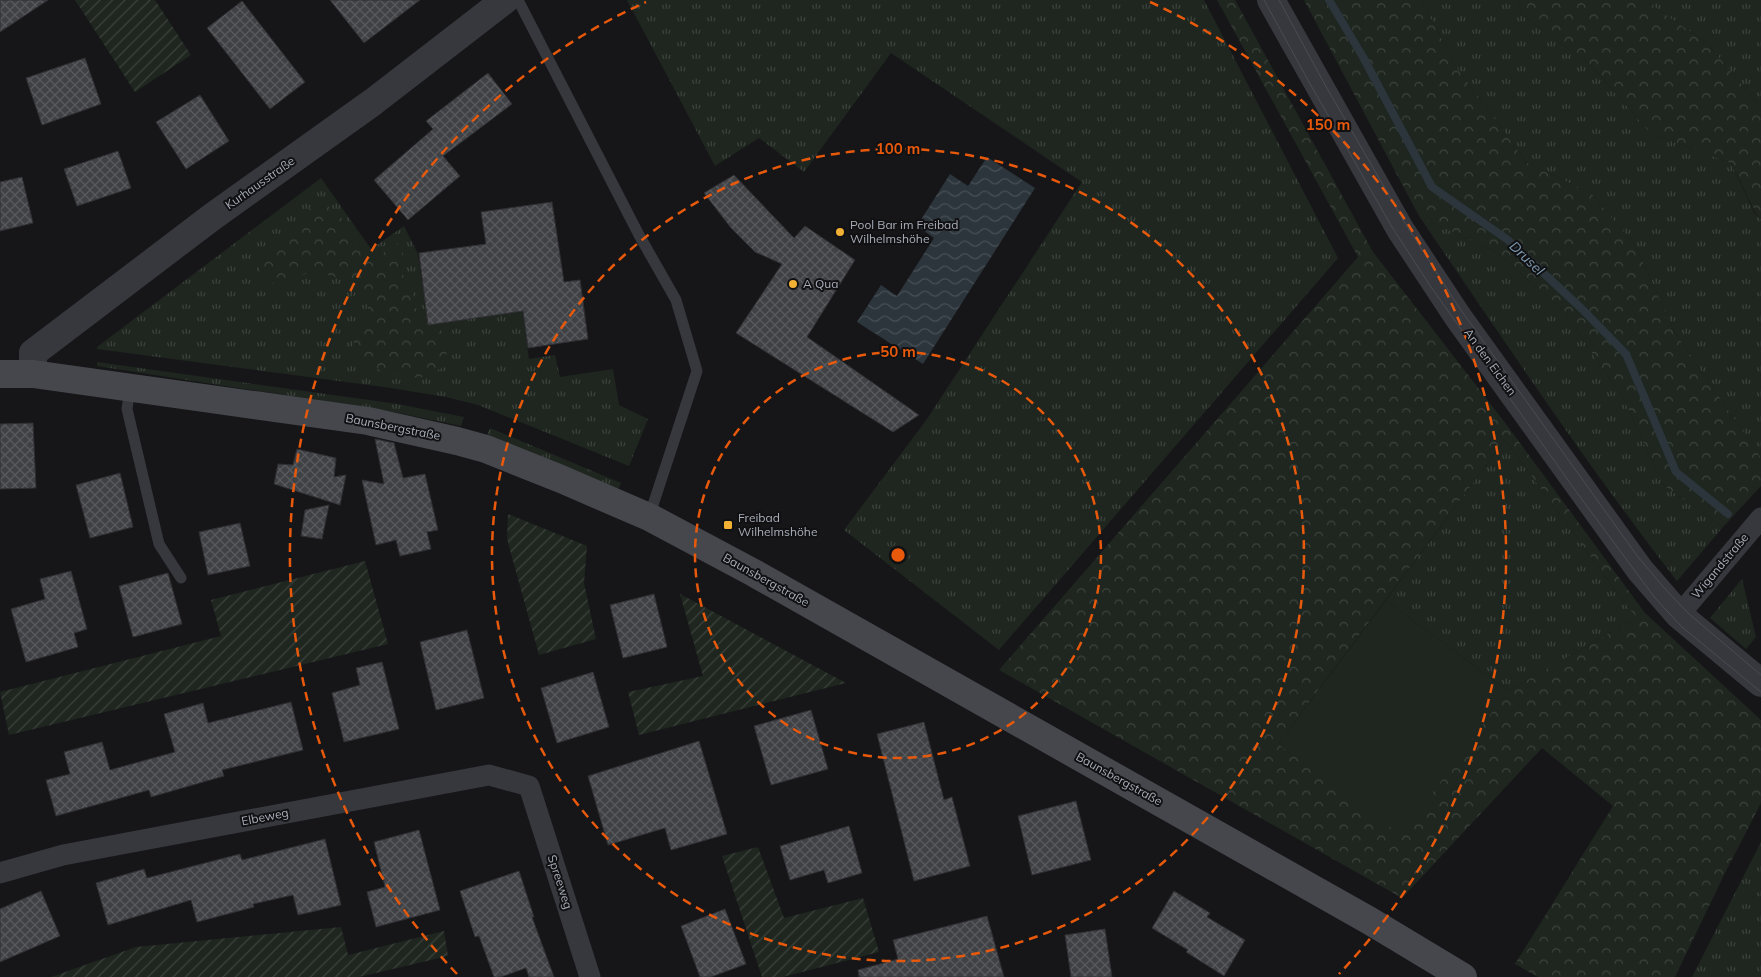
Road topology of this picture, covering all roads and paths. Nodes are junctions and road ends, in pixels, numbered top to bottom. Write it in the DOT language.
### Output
graph roads {
  1 [pos="504,0"];
  2 [pos="518,0"];
  3 [pos="1271,0"];
  4 [pos="0,374"];
  5 [pos="33,374"];
  6 [pos="130,387"];
  7 [pos="648,517"];
  8 [pos="1761,518"];
  9 [pos="182,578"];
  10 [pos="1678,615"];
  11 [pos="1761,684"];
  12 [pos="529,786"];
  13 [pos="0,873"];
  14 [pos="590,977"];
  15 [pos="1461,977"];
  1 -- 5 [label="street, Kurhausstraße"];
  2 -- 7 [label="lane"];
  3 -- 10 [label="street, An den Eichen"];
  4 -- 5 [label="main road, Baunsbergstraße"];
  5 -- 6 [label="main road, Baunsbergstraße"];
  6 -- 7 [label="main road, Baunsbergstraße"];
  6 -- 9 [label="lane"];
  7 -- 15 [label="main road, Baunsbergstraße"];
  8 -- 10 [label="street, Wigandstraße"];
  10 -- 11 [label="street, An den Eichen"];
  12 -- 13 [label="street, Elbeweg"];
  12 -- 14 [label="street, Spreeweg"];
}
